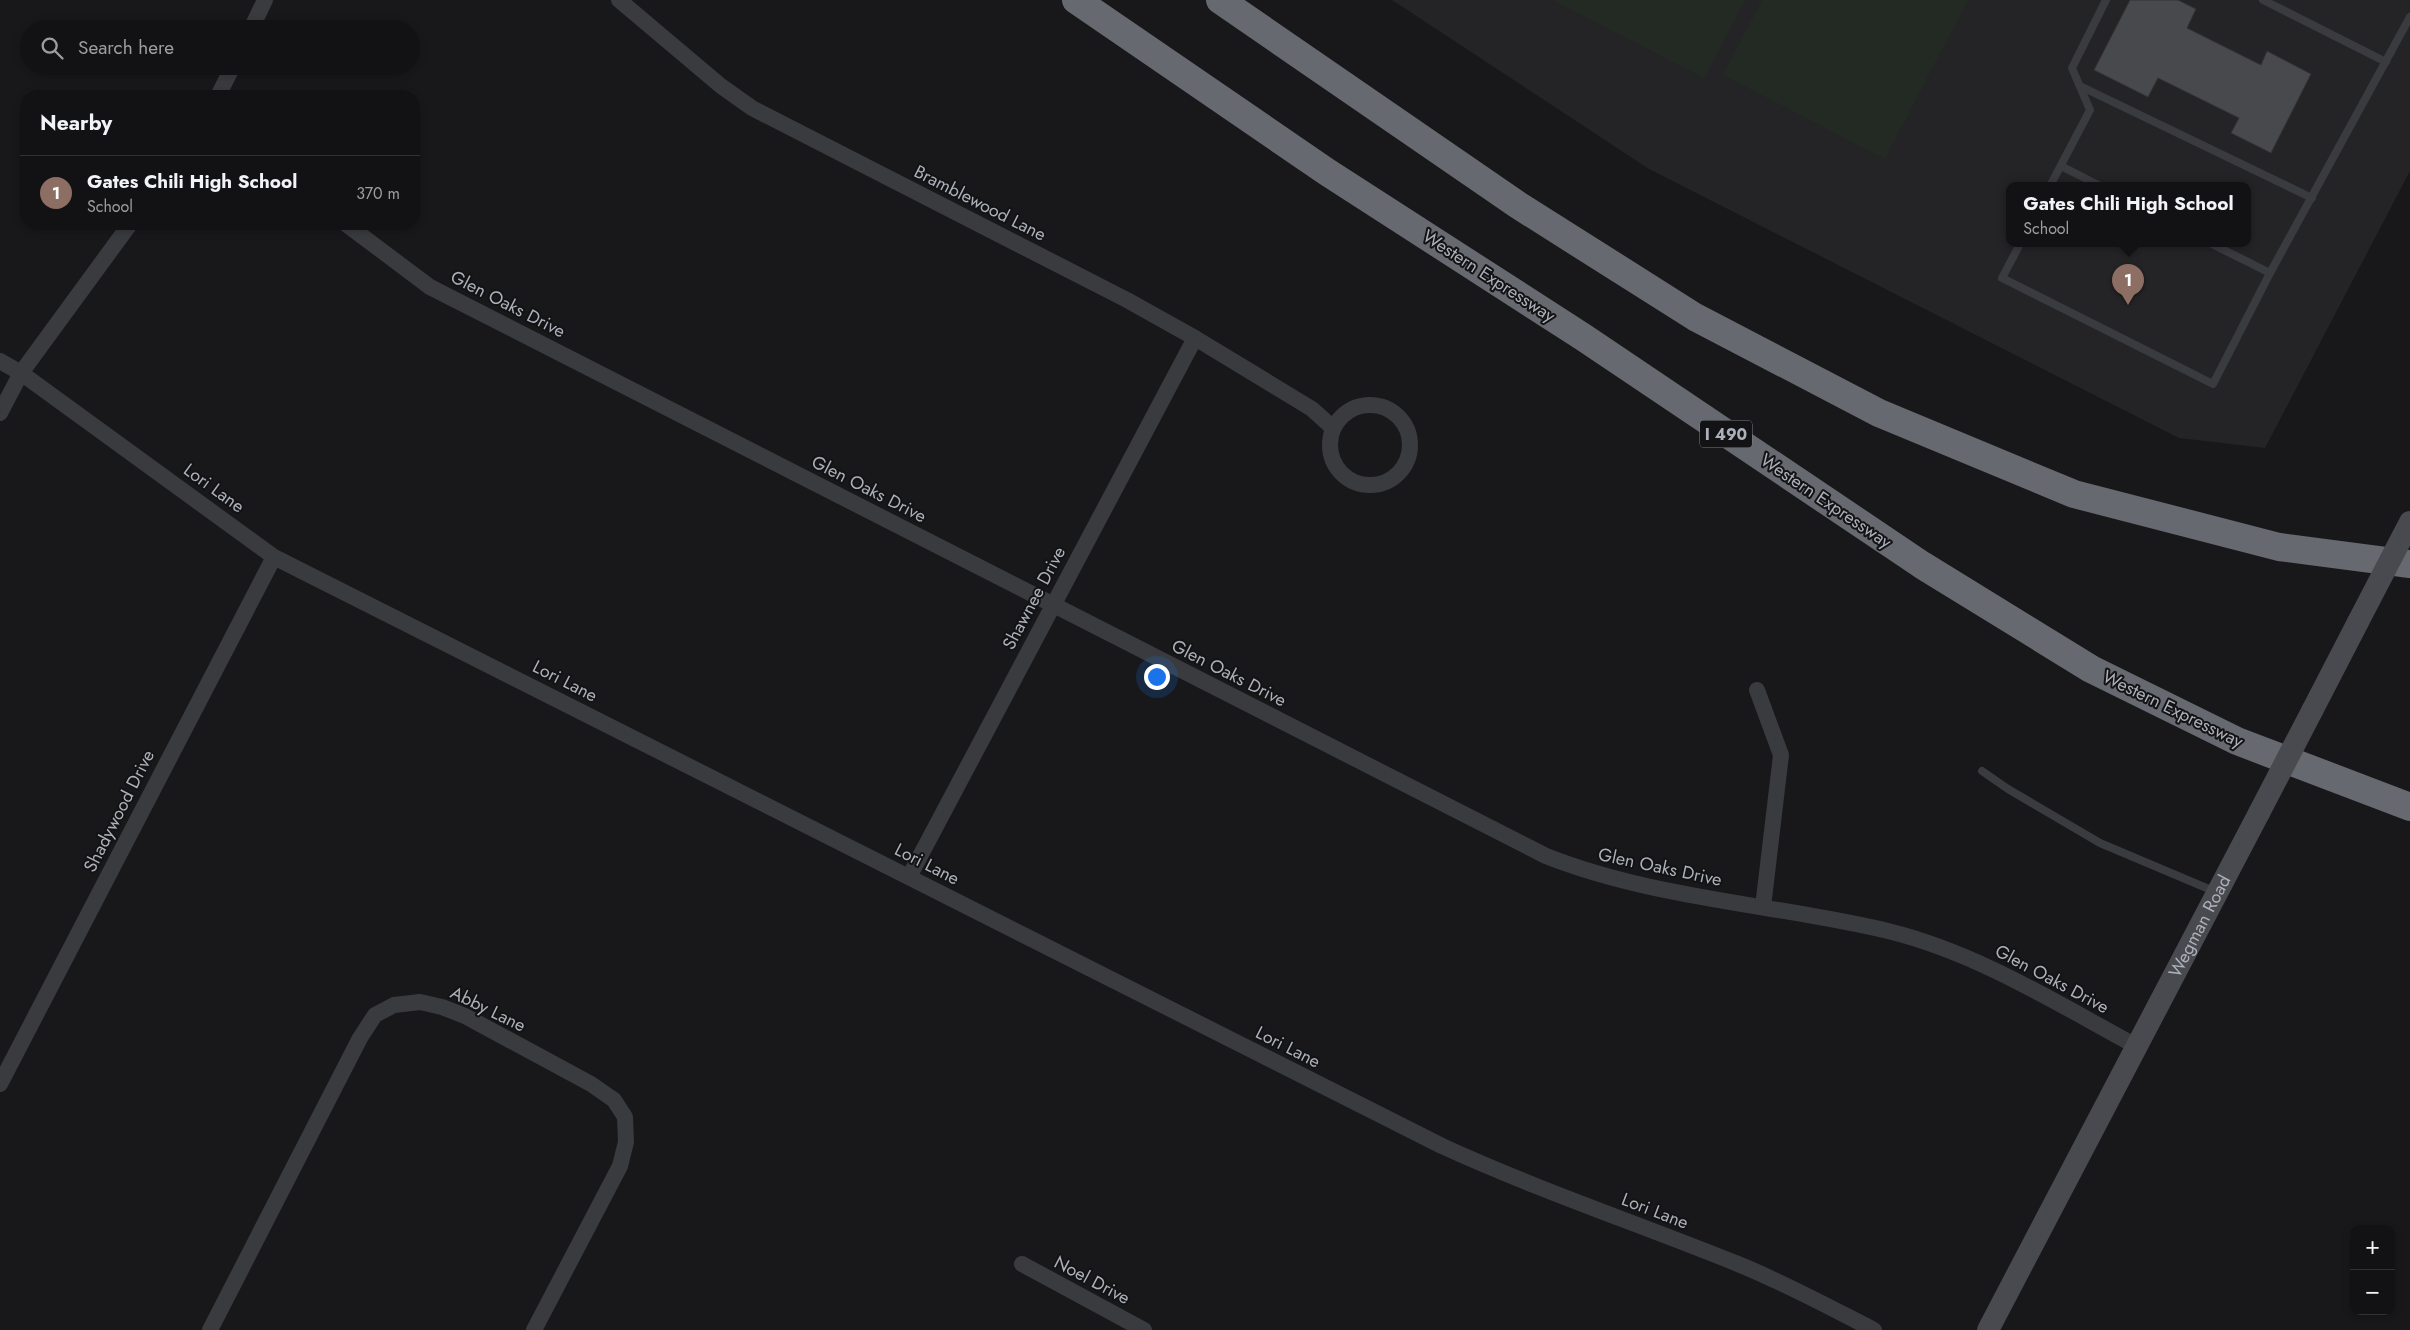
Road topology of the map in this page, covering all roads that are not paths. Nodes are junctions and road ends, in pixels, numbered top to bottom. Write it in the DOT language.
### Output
graph roads {
  1 [pos="265,0"];
  2 [pos="618,0"];
  3 [pos="1076,0"];
  4 [pos="1220,0"];
  5 [pos="2106,0"];
  6 [pos="2263,0"];
  7 [pos="2410,17"];
  8 [pos="255,20"];
  9 [pos="2386,62"];
  10 [pos="228,75"];
  11 [pos="2080,86"];
  12 [pos="221,90"];
  13 [pos="2061,166"];
  14 [pos="2052,182"];
  15 [pos="2092,182"];
  16 [pos="2312,198"];
  17 [pos="126,230"];
  18 [pos="354,230"];
  19 [pos="2018,247"];
  20 [pos="2218,247"];
  21 [pos="2270,274"];
  22 [pos="1195,338"];
  23 [pos="0,361"];
  24 [pos="21,373"];
  25 [pos="0,413"];
  26 [pos="1333,428"];
  27 [pos="2410,522"];
  28 [pos="274,557"];
  29 [pos="2410,564"];
  30 [pos="1052,605"];
  31 [pos="1757,690"];
  32 [pos="1982,771"];
  33 [pos="2410,807"];
  34 [pos="909,877"];
  35 [pos="2218,893"];
  36 [pos="1763,908"];
  37 [pos="2138,1047"];
  38 [pos="0,1084"];
  39 [pos="1022,1264"];
  40 [pos="210,1330"];
  41 [pos="534,1330"];
  42 [pos="1144,1330"];
  43 [pos="1874,1330"];
  44 [pos="1988,1330"];
  1 -- 8 [label="street"];
  2 -- 22 [label="street, Bramblewood Lane"];
  3 -- 33 [label="highway, Western Expressway / I 490"];
  4 -- 29 [label="highway"];
  5 -- 11 [label="lane"];
  6 -- 9 [label="lane"];
  7 -- 9 [label="lane"];
  9 -- 16 [label="lane"];
  10 -- 12 [label="street"];
  11 -- 13 [label="lane"];
  11 -- 16 [label="lane"];
  13 -- 14 [label="lane"];
  13 -- 15 [label="lane"];
  16 -- 21 [label="lane"];
  17 -- 24 [label="street"];
  18 -- 30 [label="street, Glen Oaks Drive"];
  19 -- 21 [label="lane"];
  20 -- 21 [label="lane"];
  22 -- 26 [label="street, Bramblewood Lane"];
  22 -- 30 [label="street, Shawnee Drive"];
  23 -- 24 [label="street, Lori Lane"];
  24 -- 25 [label="street"];
  24 -- 28 [label="street, Lori Lane"];
  26 -- 26 [label="street"];
  27 -- 35 [label="street, Wegman Road, bridge"];
  28 -- 34 [label="street, Lori Lane"];
  28 -- 38 [label="street, Shadywood Drive"];
  30 -- 34 [label="street, Shawnee Drive"];
  30 -- 36 [label="street, Glen Oaks Drive"];
  31 -- 36 [label="street"];
  32 -- 35 [label="lane"];
  34 -- 43 [label="street, Lori Lane"];
  35 -- 37 [label="street, Wegman Road"];
  36 -- 37 [label="street, Glen Oaks Drive"];
  37 -- 44 [label="street, Wegman Road"];
  39 -- 42 [label="street, Noel Drive"];
  40 -- 41 [label="street, Abby Lane"];
}
